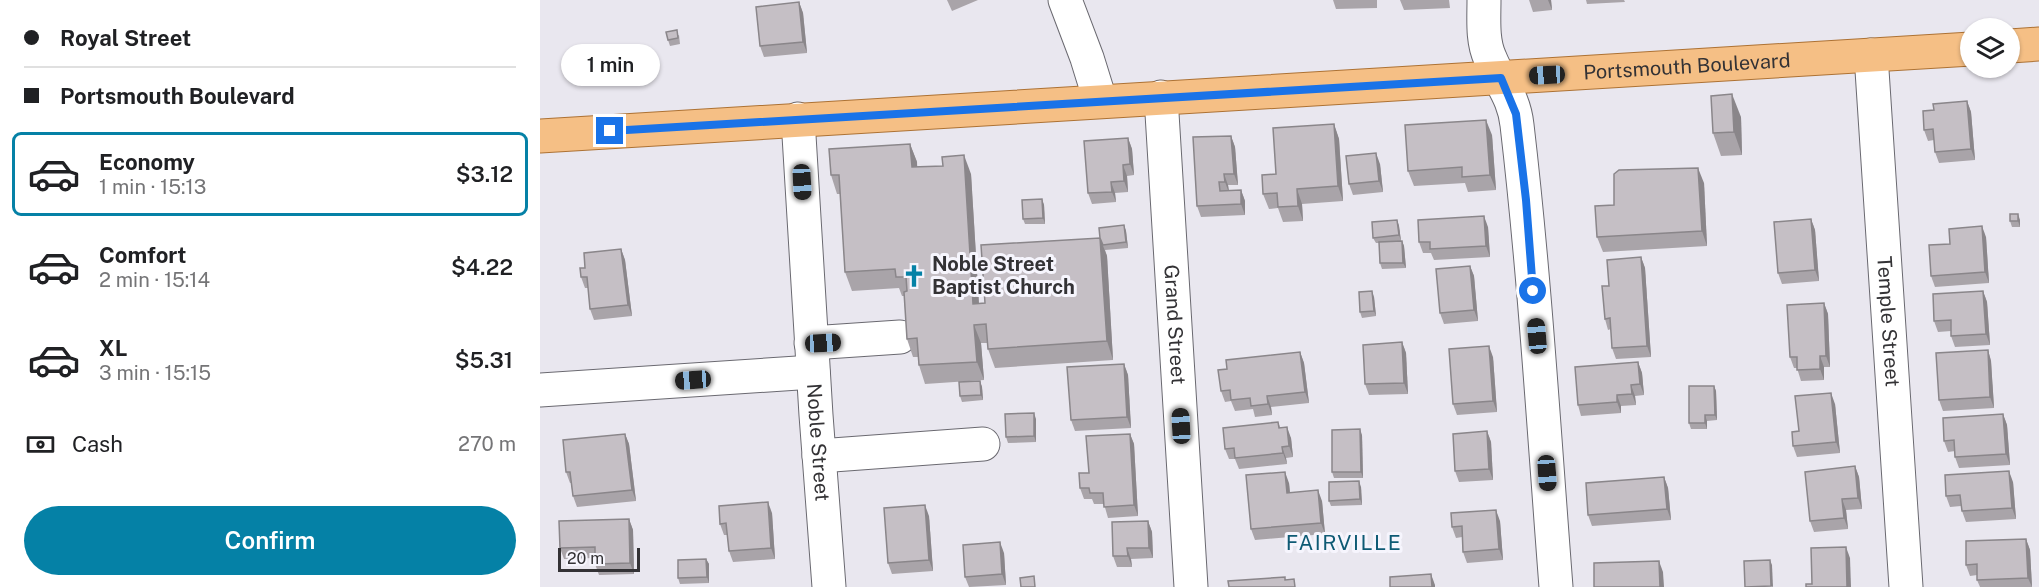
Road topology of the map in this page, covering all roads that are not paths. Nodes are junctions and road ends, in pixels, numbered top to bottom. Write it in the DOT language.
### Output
graph roads {
  1 [pos="1065,0"];
  2 [pos="1484,0"];
  3 [pos="2039,44"];
  4 [pos="2020,45"];
  5 [pos="1960,50"];
  6 [pos="1871,55"];
  7 [pos="1501,78"];
  8 [pos="1161,97"];
  9 [pos="1100,100"];
  10 [pos="798,119"];
  11 [pos="540,136"];
  12 [pos="900,337"];
  13 [pos="812,358"];
  14 [pos="540,390"];
  15 [pos="983,444"];
  16 [pos="819,456"];
  17 [pos="829,587"];
  18 [pos="1191,587"];
  19 [pos="1556,587"];
  20 [pos="1906,587"];
  1 -- 9 [label="street"];
  2 -- 7 [label="street"];
  3 -- 4 [label="main road"];
  5 -- 6 [label="main road, Portsmouth Boulevard"];
  6 -- 7 [label="main road, Portsmouth Boulevard"];
  6 -- 20 [label="street, Temple Street"];
  7 -- 8 [label="main road, Portsmouth Boulevard"];
  7 -- 19 [label="street"];
  8 -- 9 [label="main road, Portsmouth Boulevard"];
  8 -- 18 [label="street, Grand Street"];
  9 -- 10 [label="main road, Portsmouth Boulevard"];
  10 -- 11 [label="main road, Portsmouth Boulevard"];
  10 -- 13 [label="street, Noble Street"];
  12 -- 13 [label="street"];
  13 -- 14 [label="street"];
  13 -- 16 [label="street, Noble Street"];
  15 -- 16 [label="street"];
  16 -- 17 [label="street, Noble Street"];
}
